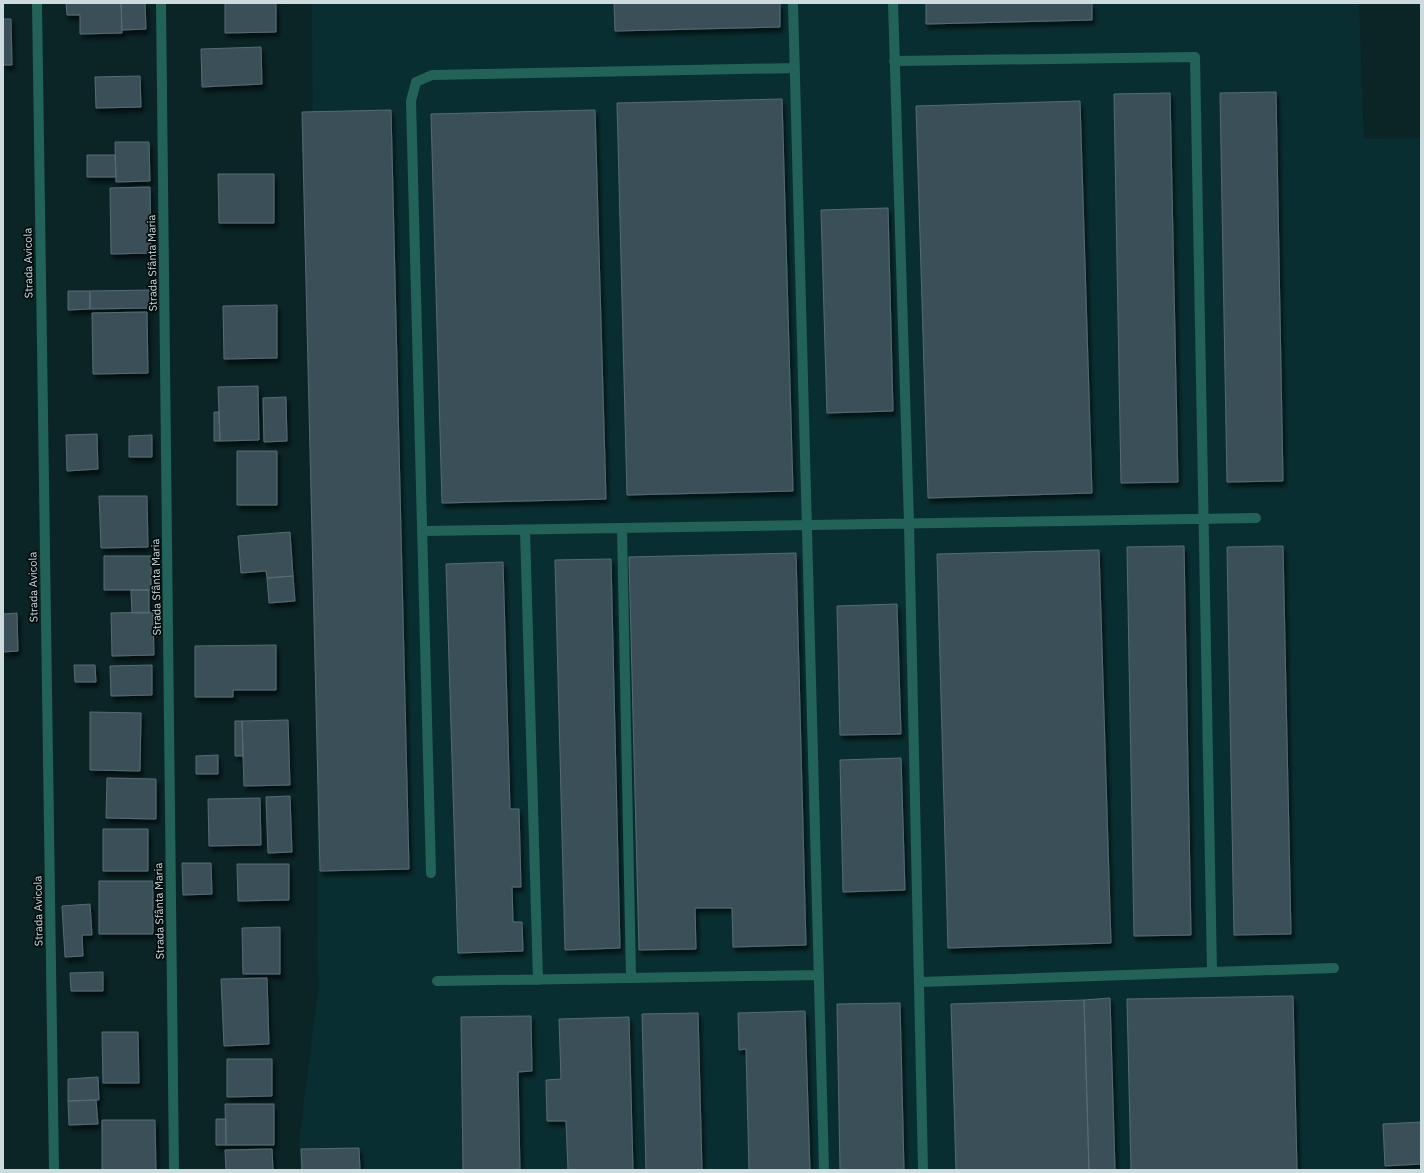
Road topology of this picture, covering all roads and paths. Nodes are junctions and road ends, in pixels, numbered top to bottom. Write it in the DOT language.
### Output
graph roads {
  1 [pos="37,3"];
  2 [pos="162,3"];
  3 [pos="793,3"];
  4 [pos="893,3"];
  5 [pos="894,62"];
  6 [pos="794,68"];
  7 [pos="1256,518"];
  8 [pos="1203,519"];
  9 [pos="909,524"];
  10 [pos="807,525"];
  11 [pos="622,528"];
  12 [pos="525,530"];
  13 [pos="422,531"];
  14 [pos="431,873"];
  15 [pos="1334,968"];
  16 [pos="1212,972"];
  17 [pos="819,975"];
  18 [pos="631,978"];
  19 [pos="538,980"];
  20 [pos="437,981"];
  21 [pos="920,982"];
  22 [pos="54,1170"];
  23 [pos="174,1170"];
  24 [pos="824,1170"];
  25 [pos="923,1170"];
  1 -- 22 [label="street, Strada Avicola"];
  2 -- 23 [label="street, Strada Sfânta Maria"];
  3 -- 6 [label="street"];
  4 -- 5 [label="street"];
  5 -- 8 [label="street"];
  5 -- 9 [label="street"];
  6 -- 10 [label="street"];
  6 -- 13 [label="street"];
  7 -- 8 [label="street"];
  8 -- 9 [label="street"];
  8 -- 16 [label="street"];
  9 -- 10 [label="street"];
  9 -- 21 [label="street"];
  10 -- 11 [label="street"];
  10 -- 17 [label="street"];
  11 -- 12 [label="street"];
  11 -- 18 [label="street"];
  12 -- 13 [label="street"];
  12 -- 19 [label="street"];
  13 -- 14 [label="street"];
  15 -- 16 [label="street"];
  16 -- 21 [label="street"];
  17 -- 18 [label="street"];
  17 -- 24 [label="street"];
  18 -- 19 [label="street"];
  19 -- 20 [label="street"];
  21 -- 25 [label="street"];
}
